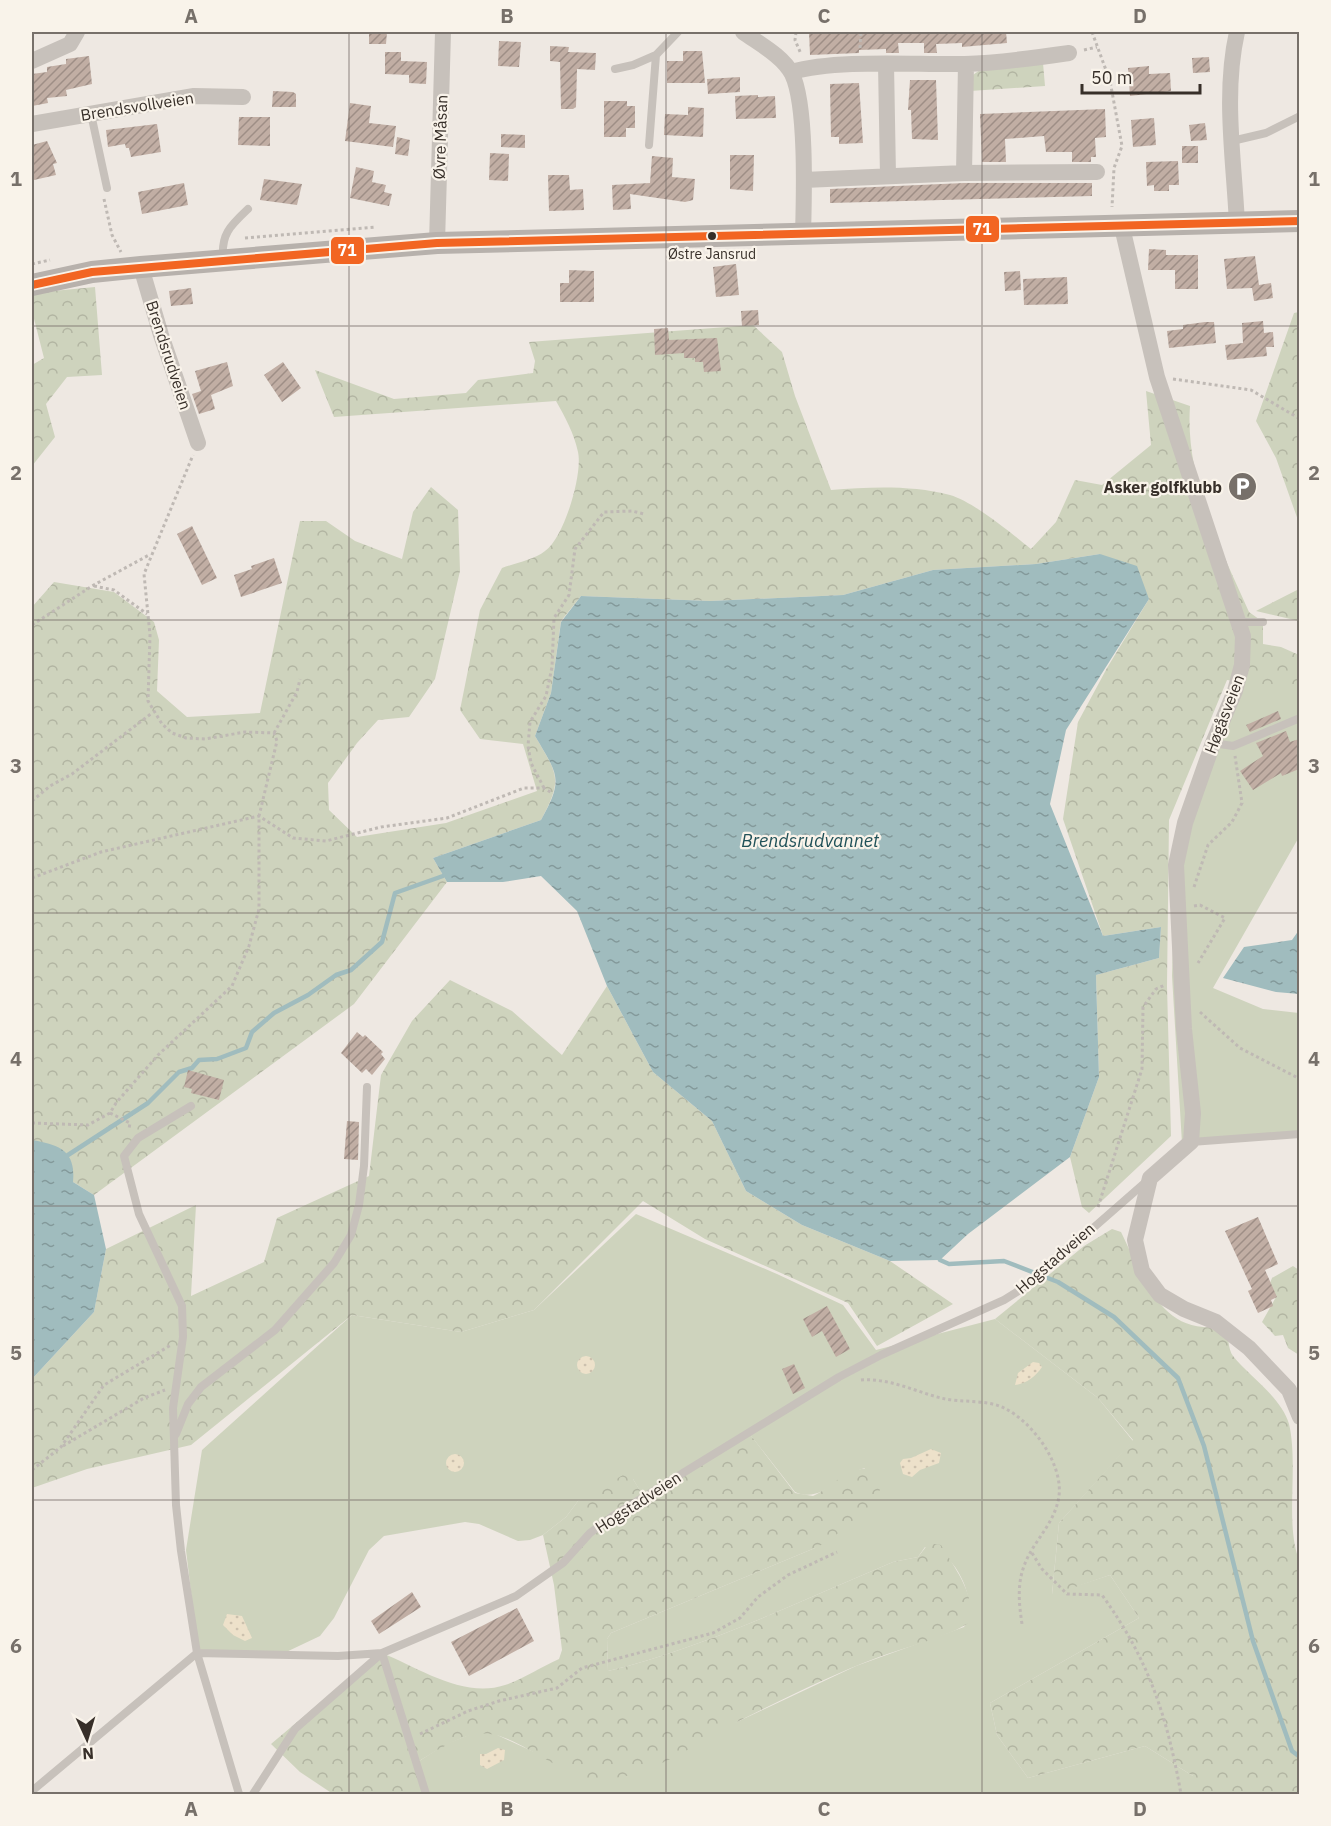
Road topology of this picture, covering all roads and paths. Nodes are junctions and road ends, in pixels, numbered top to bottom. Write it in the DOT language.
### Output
graph roads {
  1 [pos="77,32"];
  2 [pos="444,32"];
  3 [pos="678,32"];
  4 [pos="743,32"];
  5 [pos="1092,32"];
  6 [pos="1237,32"];
  7 [pos="1069,53"];
  8 [pos="656,55"];
  9 [pos="32,61"];
  10 [pos="886,64"];
  11 [pos="966,64"];
  12 [pos="615,69"];
  13 [pos="791,72"];
  14 [pos="243,97"];
  15 [pos="91,114"];
  16 [pos="1299,116"];
  17 [pos="32,124"];
  18 [pos="1232,141"];
  19 [pos="649,145"];
  20 [pos="1097,172"];
  21 [pos="964,173"];
  22 [pos="888,176"];
  23 [pos="804,180"];
  24 [pos="107,188"];
  25 [pos="248,209"];
  26 [pos="1299,221"];
  27 [pos="1237,224"];
  28 [pos="1122,227"];
  29 [pos="803,235"];
  30 [pos="437,243"];
  31 [pos="223,260"];
  32 [pos="135,267"];
  33 [pos="32,285"];
  34 [pos="1157,377"];
  35 [pos="1299,419"];
  36 [pos="198,443"];
  37 [pos="644,514"];
  38 [pos="151,554"];
  39 [pos="92,586"];
  40 [pos="147,614"];
  41 [pos="1239,622"];
  42 [pos="1263,622"];
  43 [pos="32,625"];
  44 [pos="300,679"];
  45 [pos="152,713"];
  46 [pos="1299,718"];
  47 [pos="274,733"];
  48 [pos="1213,743"];
  49 [pos="1233,746"];
  50 [pos="544,788"];
  51 [pos="552,792"];
  52 [pos="32,801"];
  53 [pos="259,816"];
  54 [pos="32,878"];
  55 [pos="1182,907"];
  56 [pos="1200,958"];
  57 [pos="1181,980"];
  58 [pos="1182,997"];
  59 [pos="1299,1079"];
  60 [pos="368,1088"];
  61 [pos="191,1106"];
  62 [pos="110,1113"];
  63 [pos="32,1123"];
  64 [pos="130,1123"];
  65 [pos="1299,1134"];
  66 [pos="1191,1142"];
  67 [pos="1150,1178"];
  68 [pos="1092,1227"];
  69 [pos="183,1337"];
  70 [pos="849,1372"];
  71 [pos="176,1386"];
  72 [pos="1299,1417"];
  73 [pos="174,1438"];
  74 [pos="61,1447"];
  75 [pos="32,1470"];
  76 [pos="837,1552"];
  77 [pos="1032,1552"];
  78 [pos="1022,1624"];
  79 [pos="197,1653"];
  80 [pos="382,1653"];
  81 [pos="410,1739"];
  82 [pos="32,1791"];
  83 [pos="239,1794"];
  84 [pos="253,1794"];
  85 [pos="426,1794"];
  86 [pos="1181,1794"];
  1 -- 9 [label="street"];
  2 -- 30 [label="street, Øvre Måsan"];
  3 -- 8 [label="lane"];
  4 -- 13 [label="street"];
  5 -- 28 [label="path"];
  6 -- 18 [label="street"];
  7 -- 11 [label="street"];
  8 -- 12 [label="lane"];
  8 -- 19 [label="lane"];
  10 -- 11 [label="street"];
  10 -- 13 [label="street"];
  10 -- 22 [label="street"];
  11 -- 21 [label="street"];
  13 -- 23 [label="street"];
  14 -- 15 [label="street, Brendsvollveien"];
  15 -- 17 [label="street, Brendsvollveien"];
  15 -- 24 [label="lane"];
  16 -- 18 [label="lane"];
  18 -- 27 [label="street"];
  20 -- 21 [label="street"];
  21 -- 22 [label="street"];
  22 -- 23 [label="street"];
  23 -- 29 [label="street"];
  24 -- 32 [label="path"];
  25 -- 31 [label="lane"];
  26 -- 27 [label="main road"];
  27 -- 28 [label="main road"];
  28 -- 29 [label="main road"];
  28 -- 34 [label="street, Høgåsveien"];
  29 -- 30 [label="main road"];
  30 -- 31 [label="main road"];
  31 -- 32 [label="main road"];
  32 -- 33 [label="main road"];
  32 -- 36 [label="street, Brendsrudveien"];
  34 -- 35 [label="path"];
  34 -- 41 [label="street, Høgåsveien"];
  36 -- 38 [label="path"];
  37 -- 50 [label="path"];
  38 -- 39 [label="path"];
  38 -- 40 [label="path"];
  39 -- 40 [label="path"];
  39 -- 43 [label="path"];
  40 -- 45 [label="path"];
  41 -- 42 [label="lane"];
  41 -- 48 [label="street, Høgåsveien"];
  44 -- 47 [label="path"];
  45 -- 47 [label="path"];
  45 -- 52 [label="path"];
  46 -- 49 [label="lane"];
  47 -- 53 [label="path"];
  48 -- 49 [label="lane"];
  48 -- 55 [label="street, Høgåsveien"];
  49 -- 55 [label="path"];
  50 -- 51 [label="path"];
  50 -- 53 [label="path"];
  53 -- 54 [label="path"];
  53 -- 62 [label="path"];
  55 -- 56 [label="path"];
  55 -- 57 [label="street, Høgåsveien"];
  57 -- 58 [label="street, Høgåsveien"];
  57 -- 68 [label="path"];
  58 -- 59 [label="path"];
  58 -- 66 [label="street, Høgåsveien"];
  60 -- 73 [label="lane"];
  61 -- 69 [label="lane"];
  62 -- 63 [label="path"];
  62 -- 64 [label="path"];
  65 -- 66 [label="lane"];
  66 -- 67 [label="street, Hogstadveien"];
  67 -- 68 [label="lane, Hogstadveien"];
  67 -- 72 [label="street"];
  68 -- 70 [label="lane, Hogstadveien"];
  69 -- 71 [label="lane"];
  69 -- 74 [label="path"];
  70 -- 77 [label="path"];
  70 -- 80 [label="lane, Hogstadveien"];
  71 -- 73 [label="lane"];
  71 -- 74 [label="path"];
  73 -- 79 [label="lane"];
  74 -- 75 [label="path"];
  76 -- 81 [label="path"];
  77 -- 78 [label="path"];
  77 -- 86 [label="path"];
  79 -- 80 [label="lane, Hogstadveien"];
  79 -- 82 [label="lane"];
  79 -- 83 [label="lane"];
  80 -- 81 [label="lane"];
  80 -- 84 [label="lane"];
  81 -- 85 [label="lane"];
}
